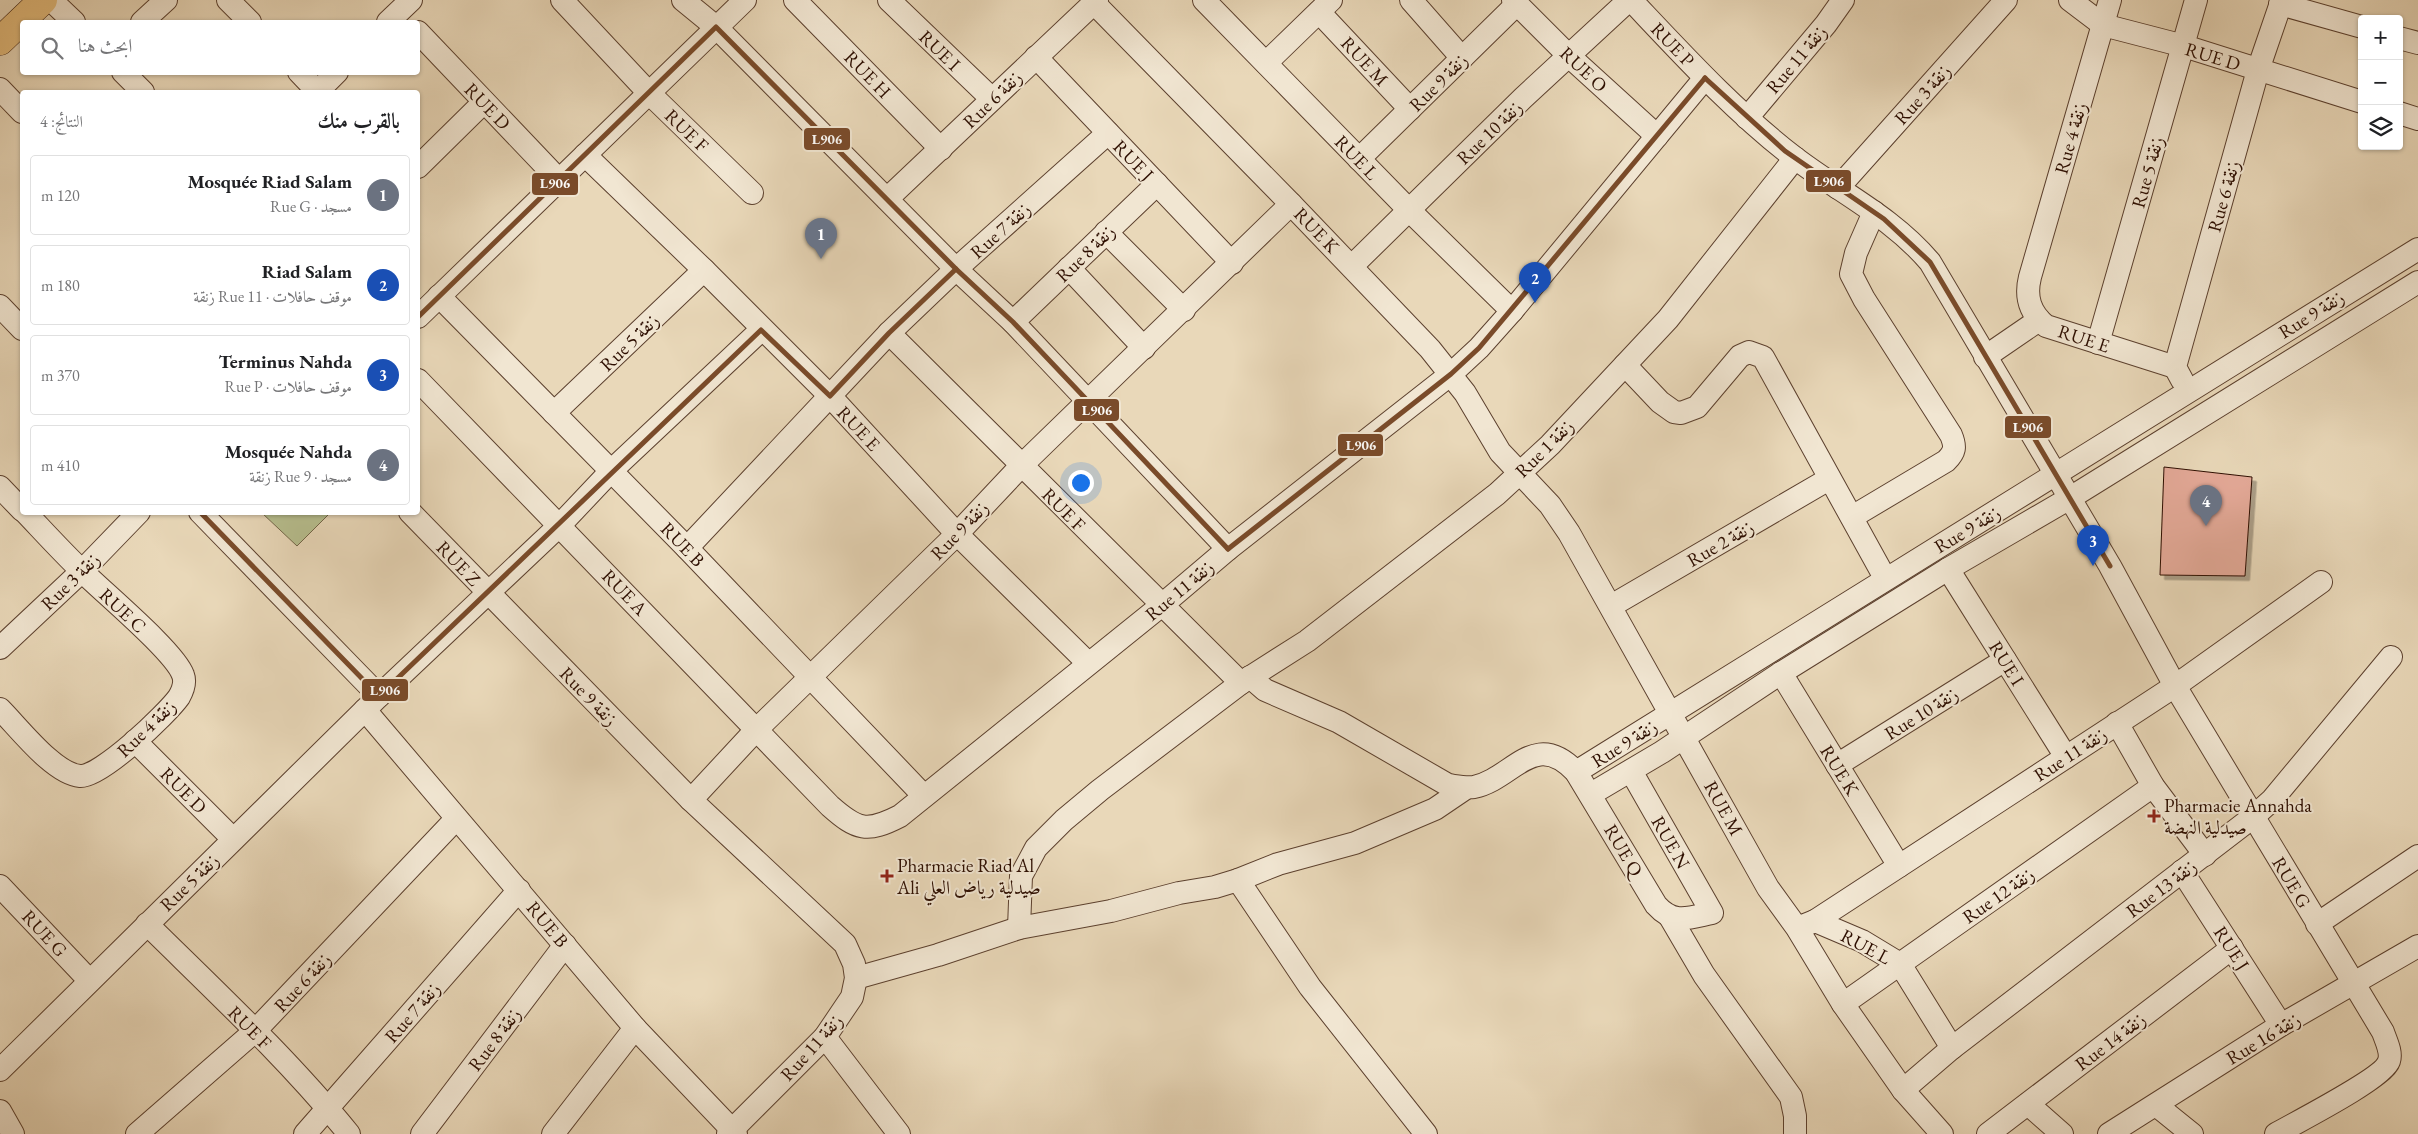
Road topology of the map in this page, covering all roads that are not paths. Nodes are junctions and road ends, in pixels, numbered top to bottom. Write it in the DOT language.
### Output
graph roads {
  1 [pos="43,0"];
  2 [pos="52,0"];
  3 [pos="166,0"];
  4 [pos="228,0"];
  5 [pos="562,0"];
  6 [pos="683,0"];
  7 [pos="745,0"];
  8 [pos="795,0"];
  9 [pos="889,0"];
  10 [pos="1411,0"];
  11 [pos="1630,0"];
  12 [pos="1843,0"];
  13 [pos="2006,0"];
  14 [pos="2070,0"];
  15 [pos="2110,0"];
  16 [pos="2196,0"];
  17 [pos="1096,1"];
  18 [pos="1515,2"];
  19 [pos="2281,2"];
  20 [pos="1216,4"];
  21 [pos="1325,6"];
  22 [pos="22,20"];
  23 [pos="72,20"];
  24 [pos="144,20"];
  25 [pos="248,20"];
  26 [pos="20,22"];
  27 [pos="2102,25"];
  28 [pos="2358,26"];
  29 [pos="716,27"];
  30 [pos="420,34"];
  31 [pos="2403,39"];
  32 [pos="0,41"];
  33 [pos="2418,43"];
  34 [pos="2184,46"];
  35 [pos="1569,56"];
  36 [pos="1036,57"];
  37 [pos="1462,58"];
  38 [pos="1266,63"];
  39 [pos="2258,70"];
  40 [pos="126,75"];
  41 [pos="301,75"];
  42 [pos="335,75"];
  43 [pos="1706,78"];
  44 [pos="0,89"];
  45 [pos="141,90"];
  46 [pos="315,90"];
  47 [pos="319,90"];
  48 [pos="649,93"];
  49 [pos="992,99"];
  50 [pos="2358,101"];
  51 [pos="484,102"];
  52 [pos="1410,109"];
  53 [pos="20,110"];
  54 [pos="2403,114"];
  55 [pos="1747,118"];
  56 [pos="2418,119"];
  57 [pos="1108,133"];
  58 [pos="1657,136"];
  59 [pos="941,149"];
  60 [pos="585,155"];
  61 [pos="1795,158"];
  62 [pos="1359,159"];
  63 [pos="420,165"];
  64 [pos="559,180"];
  65 [pos="1157,184"];
  66 [pos="1838,188"];
  67 [pos="752,193"];
  68 [pos="887,199"];
  69 [pos="1291,204"];
  70 [pos="1409,210"];
  71 [pos="1874,212"];
  72 [pos="1106,232"];
  73 [pos="2418,249"];
  74 [pos="1232,263"];
  75 [pos="1352,266"];
  76 [pos="956,268"];
  77 [pos="1069,268"];
  78 [pos="704,270"];
  79 [pos="2030,277"];
  80 [pos="2418,282"];
  81 [pos="440,296"];
  82 [pos="0,306"];
  83 [pos="1184,310"];
  84 [pos="1512,311"];
  85 [pos="420,315"];
  86 [pos="2039,320"];
  87 [pos="1013,322"];
  88 [pos="20,327"];
  89 [pos="761,330"];
  90 [pos="889,333"];
  91 [pos="2098,343"];
  92 [pos="1144,348"];
  93 [pos="1985,357"];
  94 [pos="1625,365"];
  95 [pos="2175,367"];
  96 [pos="1451,374"];
  97 [pos="420,382"];
  98 [pos="2188,390"];
  99 [pos="830,396"];
  100 [pos="1089,402"];
  101 [pos="554,413"];
  102 [pos="1021,466"];
  103 [pos="611,471"];
  104 [pos="1520,473"];
  105 [pos="2055,475"];
  106 [pos="1829,479"];
  107 [pos="0,488"];
  108 [pos="2070,498"];
  109 [pos="20,508"];
  110 [pos="27,515"];
  111 [pos="136,515"];
  112 [pos="203,515"];
  113 [pos="413,515"];
  114 [pos="1852,517"];
  115 [pos="560,524"];
  116 [pos="957,534"];
  117 [pos="687,548"];
  118 [pos="1228,549"];
  119 [pos="2110,566"];
  120 [pos="1948,569"];
  121 [pos="82,571"];
  122 [pos="1886,578"];
  123 [pos="2321,582"];
  124 [pos="488,592"];
  125 [pos="1162,605"];
  126 [pos="1610,606"];
  127 [pos="159,644"];
  128 [pos="0,648"];
  129 [pos="2391,657"];
  130 [pos="2005,660"];
  131 [pos="1088,663"];
  132 [pos="1781,673"];
  133 [pos="811,677"];
  134 [pos="1246,680"];
  135 [pos="2175,686"];
  136 [pos="372,703"];
  137 [pos="0,709"];
  138 [pos="1670,714"];
  139 [pos="2118,723"];
  140 [pos="756,730"];
  141 [pos="1684,736"];
  142 [pos="135,741"];
  143 [pos="2066,757"];
  144 [pos="1837,765"];
  145 [pos="1631,771"];
  146 [pos="1576,772"];
  147 [pos="2153,786"];
  148 [pos="1466,788"];
  149 [pos="1591,794"];
  150 [pos="923,795"];
  151 [pos="691,800"];
  152 [pos="830,806"];
  153 [pos="2253,817"];
  154 [pos="456,818"];
  155 [pos="233,839"];
  156 [pos="2205,855"];
  157 [pos="2418,856"];
  158 [pos="1899,866"];
  159 [pos="2182,871"];
  160 [pos="1238,880"];
  161 [pos="0,886"];
  162 [pos="519,890"];
  163 [pos="1663,911"];
  164 [pos="146,924"];
  165 [pos="2317,924"];
  166 [pos="1806,925"];
  167 [pos="1019,928"];
  168 [pos="565,945"];
  169 [pos="2418,946"];
  170 [pos="2232,948"];
  171 [pos="1900,964"];
  172 [pos="856,978"];
  173 [pos="89,980"];
  174 [pos="2355,984"];
  175 [pos="1843,1004"];
  176 [pos="2282,1025"];
  177 [pos="636,1028"];
  178 [pos="255,1031"];
  179 [pos="825,1037"];
  180 [pos="1952,1048"];
  181 [pos="0,1070"];
  182 [pos="1904,1090"];
  183 [pos="2028,1104"];
  184 [pos="2156,1105"];
  185 [pos="328,1108"];
  186 [pos="0,1110"];
  187 [pos="732,1132"];
  188 [pos="13,1134"];
  189 [pos="137,1134"];
  190 [pos="305,1134"];
  191 [pos="350,1134"];
  192 [pos="422,1134"];
  193 [pos="553,1134"];
  194 [pos="899,1134"];
  195 [pos="1426,1134"];
  196 [pos="1795,1134"];
  197 [pos="1942,1134"];
  198 [pos="1988,1134"];
  199 [pos="2062,1134"];
  200 [pos="2109,1134"];
  201 [pos="2192,1134"];
  202 [pos="2276,1134"];
  1 -- 22 [label="main road"];
  2 -- 23 [label="street"];
  3 -- 24 [label="street"];
  4 -- 25 [label="street"];
  5 -- 48 [label="street, RUE F"];
  6 -- 29 [label="street"];
  7 -- 29 [label="street"];
  8 -- 59 [label="street, RUE H"];
  9 -- 49 [label="street, RUE I"];
  10 -- 37 [label="street"];
  11 -- 35 [label="street, Rue 10 زنقة"];
  11 -- 43 [label="street, RUE P"];
  12 -- 55 [label="street, Rue 11 زنقة"];
  13 -- 66 [label="street, Rue 3 زنقة"];
  14 -- 27 [label="street, RUE D"];
  15 -- 27 [label="street, Rue 4 زنقة"];
  16 -- 34 [label="street, Rue 5 زنقة"];
  17 -- 36 [label="street, Rue 6 زنقة"];
  17 -- 69 [label="street, RUE K"];
  18 -- 35 [label="street, RUE O"];
  18 -- 37 [label="street, Rue 9 زنقة"];
  19 -- 28 [label="street"];
  19 -- 39 [label="street, Rue 6 زنقة"];
  20 -- 38 [label="street, RUE L"];
  21 -- 38 [label="street"];
  21 -- 52 [label="street, RUE M"];
  26 -- 32 [label="main road"];
  27 -- 34 [label="street, RUE D"];
  27 -- 79 [label="street, Rue 4 زنقة"];
  29 -- 48 [label="street"];
  29 -- 68 [label="street"];
  30 -- 51 [label="street, RUE D"];
  31 -- 33 [label="street"];
  34 -- 39 [label="street, RUE D"];
  34 -- 91 [label="street, Rue 5 زنقة"];
  35 -- 58 [label="street, RUE O"];
  35 -- 70 [label="street, Rue 10 زنقة"];
  36 -- 49 [label="street, Rue 6 زنقة"];
  36 -- 57 [label="street, RUE J"];
  37 -- 52 [label="street, Rue 9 زنقة"];
  38 -- 62 [label="street, RUE L"];
  39 -- 50 [label="street, RUE D"];
  39 -- 95 [label="street, Rue 6 زنقة"];
  40 -- 45 [label="street"];
  41 -- 46 [label="street"];
  42 -- 47 [label="street"];
  43 -- 55 [label="street, RUE P"];
  43 -- 58 [label="street, Rue 11 زنقة"];
  44 -- 53 [label="street"];
  48 -- 60 [label="street"];
  48 -- 67 [label="street, RUE F"];
  49 -- 59 [label="street, Rue 6 زنقة"];
  51 -- 63 [label="street"];
  51 -- 64 [label="street, RUE D"];
  52 -- 62 [label="street, Rue 9 زنقة"];
  54 -- 56 [label="street"];
  55 -- 61 [label="street, RUE P"];
  57 -- 65 [label="street, RUE J"];
  57 -- 76 [label="street, Rue 7 زنقة"];
  58 -- 84 [label="street, Rue 11 زنقة"];
  59 -- 68 [label="street, Rue 6 زنقة"];
  60 -- 64 [label="street"];
  60 -- 78 [label="street, RUE E"];
  61 -- 66 [label="street, RUE P"];
  61 -- 94 [label="street, Rue 1 زنقة"];
  62 -- 70 [label="street, RUE L"];
  64 -- 81 [label="street"];
  65 -- 72 [label="street, Rue 8 زنقة"];
  65 -- 74 [label="street, RUE J"];
  66 -- 71 [label="street, RUE P"];
  68 -- 76 [label="street"];
  69 -- 74 [label="street, Rue 9 زنقة"];
  69 -- 75 [label="street, RUE K"];
  70 -- 75 [label="street, Rue 10 زنقة"];
  70 -- 84 [label="street, RUE L"];
  71 -- 93 [label="street, RUE P"];
  71 -- 114 [label="street"];
  72 -- 77 [label="street, Rue 8 زنقة"];
  72 -- 83 [label="street"];
  73 -- 98 [label="street, Rue 9 زنقة"];
  74 -- 83 [label="street, Rue 9 زنقة"];
  75 -- 96 [label="street, RUE K"];
  76 -- 87 [label="street"];
  76 -- 90 [label="street, Rue 7 زنقة"];
  77 -- 87 [label="street, Rue 8 زنقة"];
  77 -- 92 [label="street"];
  78 -- 89 [label="street, RUE E"];
  78 -- 101 [label="street, Rue 5 زنقة"];
  79 -- 86 [label="street, RUE E"];
  80 -- 108 [label="street, Rue 9 زنقة"];
  81 -- 85 [label="street"];
  81 -- 101 [label="street, RUE B"];
  82 -- 88 [label="street"];
  83 -- 92 [label="street, Rue 9 زنقة"];
  84 -- 96 [label="street, Rue 11 زنقة"];
  86 -- 91 [label="street, RUE E"];
  86 -- 93 [label="street"];
  87 -- 100 [label="street"];
  89 -- 99 [label="street, RUE E"];
  89 -- 103 [label="street"];
  90 -- 99 [label="street, Rue 7 زنقة"];
  90 -- 102 [label="street, RUE F"];
  91 -- 95 [label="street, RUE E"];
  92 -- 100 [label="street, Rue 9 زنقة"];
  93 -- 105 [label="street, RUE P"];
  94 -- 104 [label="street, Rue 1 زنقة"];
  94 -- 106 [label="street"];
  95 -- 98 [label="street"];
  96 -- 104 [label="street, RUE K"];
  96 -- 118 [label="street, Rue 11 زنقة"];
  97 -- 115 [label="street, RUE A"];
  98 -- 105 [label="street, Rue 9 زنقة"];
  99 -- 116 [label="street, RUE E"];
  99 -- 117 [label="street, Rue 7 زنقة"];
  100 -- 102 [label="street, Rue 9 زنقة"];
  100 -- 118 [label="street"];
  101 -- 103 [label="street, RUE B"];
  102 -- 116 [label="street, Rue 9 زنقة"];
  102 -- 125 [label="street, RUE F"];
  103 -- 115 [label="street"];
  103 -- 117 [label="street, RUE B"];
  104 -- 126 [label="street, RUE M"];
  104 -- 134 [label="street, Rue 1 زنقة"];
  105 -- 108 [label="street, RUE P"];
  105 -- 122 [label="street, Rue 9 زنقة"];
  106 -- 114 [label="street"];
  106 -- 126 [label="street, Rue 2 زنقة"];
  107 -- 109 [label="street, RUE C"];
  108 -- 119 [label="street, RUE P"];
  108 -- 120 [label="street, Rue 9 زنقة"];
  110 -- 121 [label="street, RUE C"];
  111 -- 121 [label="street, Rue 3 زنقة"];
  112 -- 136 [label="street"];
  113 -- 124 [label="street, RUE Z"];
  114 -- 122 [label="street"];
  115 -- 124 [label="street"];
  115 -- 140 [label="street, RUE A"];
  116 -- 131 [label="street, RUE E"];
  116 -- 133 [label="street, Rue 9 زنقة"];
  117 -- 133 [label="street, RUE B"];
  118 -- 125 [label="street, Rue 11 زنقة"];
  119 -- 135 [label="street, RUE G"];
  120 -- 130 [label="street, RUE I"];
  120 -- 132 [label="street, Rue 9 زنقة"];
  121 -- 127 [label="street, RUE C"];
  121 -- 128 [label="street, Rue 3 زنقة"];
  122 -- 138 [label="street, Rue 9 زنقة"];
  123 -- 135 [label="street, Rue 11 زنقة"];
  124 -- 136 [label="street"];
  124 -- 151 [label="street, Rue 9 زنقة"];
  125 -- 131 [label="street, Rue 11 زنقة"];
  125 -- 134 [label="street, RUE F"];
  126 -- 138 [label="street, RUE M"];
  127 -- 142 [label="street, Rue 4 زنقة"];
  129 -- 153 [label="street, Rue 13 زنقة"];
  130 -- 143 [label="street, RUE I"];
  130 -- 144 [label="street, Rue 10 زنقة"];
  131 -- 150 [label="street, Rue 11 زنقة"];
  132 -- 141 [label="street, Rue 9 زنقة"];
  132 -- 144 [label="street, RUE K"];
  133 -- 140 [label="street, Rue 9 زنقة"];
  133 -- 150 [label="street, RUE B"];
  134 -- 148 [label="street, RUE F"];
  134 -- 167 [label="street, Rue 1 زنقة"];
  135 -- 139 [label="street, Rue 11 زنقة"];
  135 -- 153 [label="street, RUE G"];
  136 -- 154 [label="street, RUE B"];
  136 -- 155 [label="street, Rue 5 زنقة"];
  137 -- 142 [label="street, Rue 4 زنقة"];
  138 -- 141 [label="street, RUE M"];
  138 -- 146 [label="street, Rue 9 زنقة"];
  139 -- 143 [label="street, Rue 11 زنقة"];
  139 -- 147 [label="street"];
  140 -- 151 [label="street, Rue 9 زنقة"];
  140 -- 152 [label="street, RUE A"];
  141 -- 145 [label="street, Rue 9 زنقة"];
  141 -- 166 [label="street, RUE M"];
  142 -- 155 [label="street, RUE D"];
  143 -- 158 [label="street, Rue 11 زنقة"];
  144 -- 158 [label="street, RUE K"];
  145 -- 149 [label="street, Rue 9 زنقة"];
  145 -- 163 [label="street, RUE N"];
  146 -- 148 [label="street"];
  146 -- 149 [label="street, Rue 9 زنقة"];
  147 -- 156 [label="street"];
  147 -- 171 [label="street, Rue 12 زنقة"];
  148 -- 160 [label="street"];
  149 -- 163 [label="street, RUE Q"];
  150 -- 152 [label="street, Rue 11 زنقة"];
  151 -- 172 [label="street, Rue 9 زنقة"];
  153 -- 156 [label="street, Rue 13 زنقة"];
  153 -- 165 [label="street, RUE G"];
  154 -- 162 [label="street, RUE B"];
  154 -- 178 [label="street, Rue 6 زنقة"];
  155 -- 164 [label="street, Rue 5 زنقة"];
  156 -- 159 [label="street, Rue 13 زنقة"];
  157 -- 165 [label="street"];
  158 -- 166 [label="street, Rue 11 زنقة"];
  159 -- 170 [label="street, RUE J"];
  159 -- 180 [label="street, Rue 13 زنقة"];
  160 -- 167 [label="street"];
  160 -- 195 [label="street"];
  161 -- 173 [label="street, RUE G"];
  162 -- 168 [label="street, RUE B"];
  162 -- 185 [label="street, Rue 7 زنقة"];
  163 -- 196 [label="street, RUE Q"];
  164 -- 173 [label="street, Rue 5 زنقة"];
  164 -- 178 [label="street, RUE F"];
  165 -- 174 [label="street, RUE G"];
  166 -- 171 [label="street, RUE L"];
  166 -- 175 [label="street, RUE M"];
  167 -- 172 [label="street"];
  168 -- 177 [label="street, RUE B"];
  168 -- 192 [label="street, Rue 8 زنقة"];
  169 -- 174 [label="street, Rue 16 زنقة"];
  170 -- 176 [label="street, RUE J"];
  170 -- 183 [label="street, Rue 14 زنقة"];
  171 -- 175 [label="street, Rue 12 زنقة"];
  171 -- 180 [label="street, RUE L"];
  172 -- 179 [label="street, Rue 11 زنقة"];
  173 -- 181 [label="street, Rue 5 زنقة"];
  174 -- 176 [label="street, Rue 16 زنقة"];
  174 -- 202 [label="street, RUE G"];
  175 -- 182 [label="street, RUE M"];
  176 -- 184 [label="street, Rue 16 زنقة"];
  177 -- 187 [label="street, RUE B"];
  177 -- 193 [label="street"];
  178 -- 185 [label="street, RUE F"];
  178 -- 189 [label="street, Rue 6 زنقة"];
  179 -- 187 [label="street, Rue 11 زنقة"];
  179 -- 194 [label="street"];
  180 -- 182 [label="street, Rue 13 زنقة"];
  182 -- 197 [label="street, RUE M"];
  183 -- 198 [label="street, Rue 14 زنقة"];
  183 -- 199 [label="street"];
  184 -- 200 [label="street, Rue 16 زنقة"];
  184 -- 201 [label="street"];
  185 -- 190 [label="street, Rue 7 زنقة"];
  185 -- 191 [label="street, RUE F"];
  186 -- 188 [label="street"];
}
